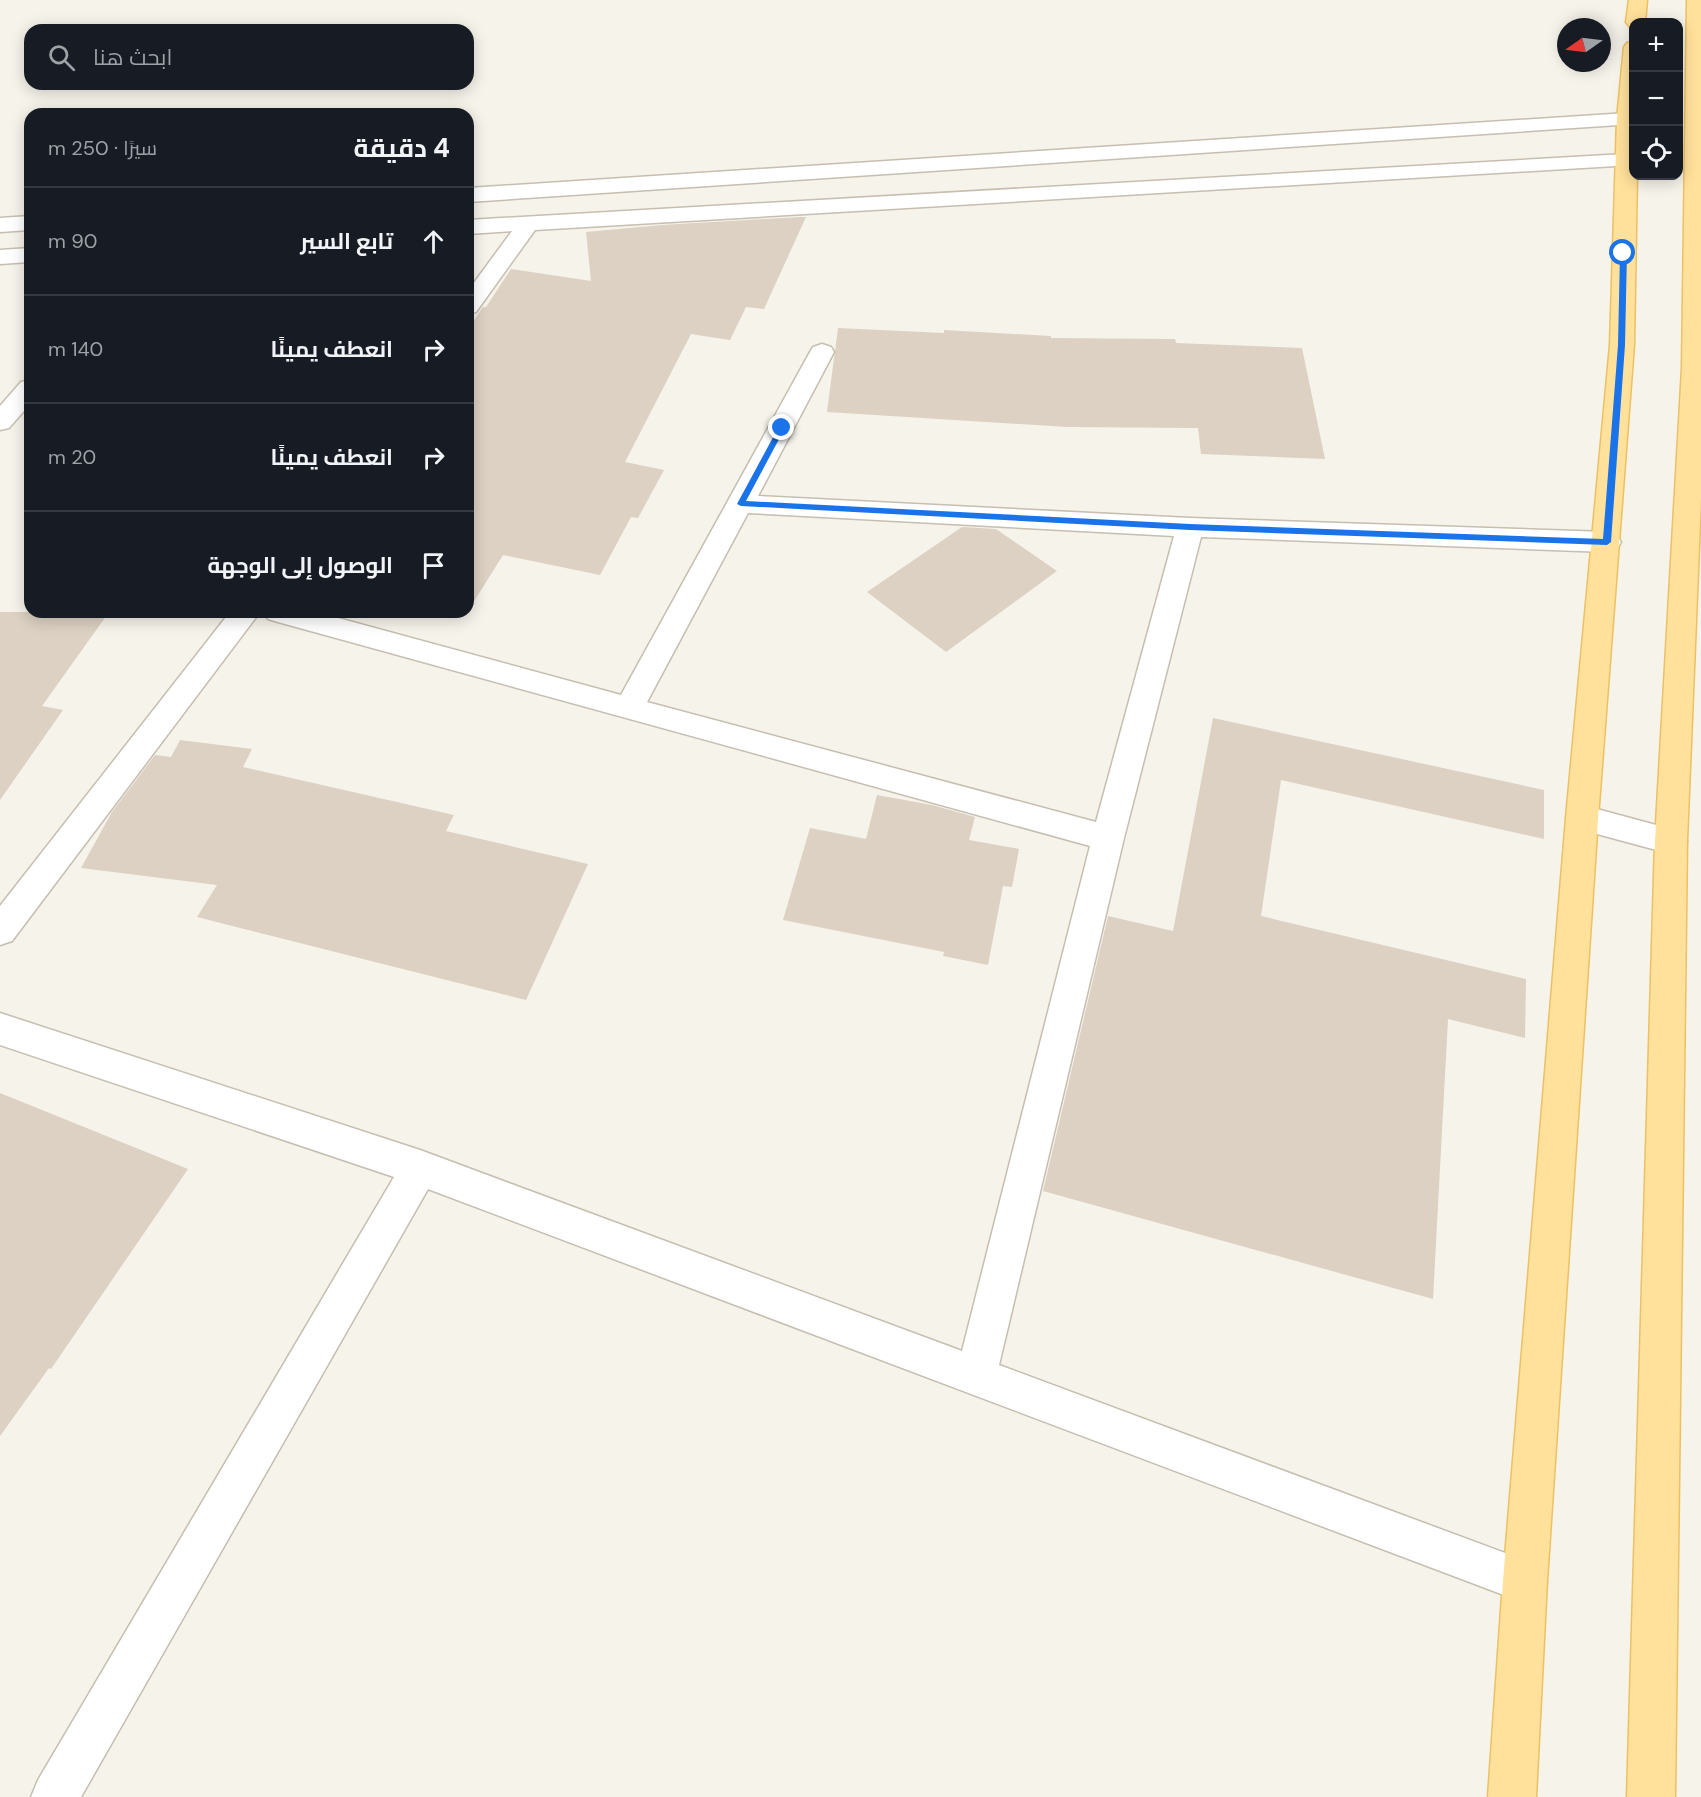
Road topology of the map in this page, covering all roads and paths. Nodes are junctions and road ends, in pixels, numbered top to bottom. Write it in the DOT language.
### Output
graph roads {
  1 [pos="1638,0"];
  2 [pos="1696,0"];
  3 [pos="1636,18"];
  4 [pos="1632,72"];
  5 [pos="1698,112"];
  6 [pos="1627,119"];
  7 [pos="1626,160"];
  8 [pos="474,195"];
  9 [pos="529,223"];
  10 [pos="24,224"];
  11 [pos="0,225"];
  12 [pos="474,226"];
  13 [pos="24,255"];
  14 [pos="0,257"];
  15 [pos="474,299"];
  16 [pos="822,352"];
  17 [pos="24,395"];
  18 [pos="0,422"];
  19 [pos="741,504"];
  20 [pos="1190,527"];
  21 [pos="1607,542"];
  22 [pos="241,618"];
  23 [pos="299,618"];
  24 [pos="628,710"];
  25 [pos="1582,818"];
  26 [pos="1108,838"];
  27 [pos="1671,841"];
  28 [pos="0,931"];
  29 [pos="0,1029"];
  30 [pos="420,1168"];
  31 [pos="976,1376"];
  32 [pos="1525,1581"];
  33 [pos="55,1797"];
  34 [pos="1512,1797"];
  35 [pos="1651,1797"];
  1 -- 3 [label="main road"];
  2 -- 5 [label="main road"];
  4 -- 6 [label="main road"];
  5 -- 27 [label="main road"];
  6 -- 7 [label="main road"];
  6 -- 8 [label="street"];
  7 -- 9 [label="street"];
  7 -- 21 [label="main road"];
  9 -- 12 [label="street"];
  9 -- 15 [label="street"];
  10 -- 11 [label="street"];
  13 -- 14 [label="street"];
  16 -- 19 [label="street"];
  17 -- 18 [label="street"];
  19 -- 20 [label="street"];
  19 -- 24 [label="street"];
  20 -- 21 [label="street"];
  20 -- 26 [label="street"];
  21 -- 25 [label="main road"];
  22 -- 28 [label="street"];
  23 -- 24 [label="street"];
  24 -- 26 [label="street"];
  25 -- 27 [label="street"];
  25 -- 32 [label="main road"];
  26 -- 31 [label="street"];
  27 -- 35 [label="main road"];
  29 -- 30 [label="street"];
  30 -- 31 [label="street"];
  30 -- 33 [label="street"];
  31 -- 32 [label="street"];
  32 -- 34 [label="main road"];
}
